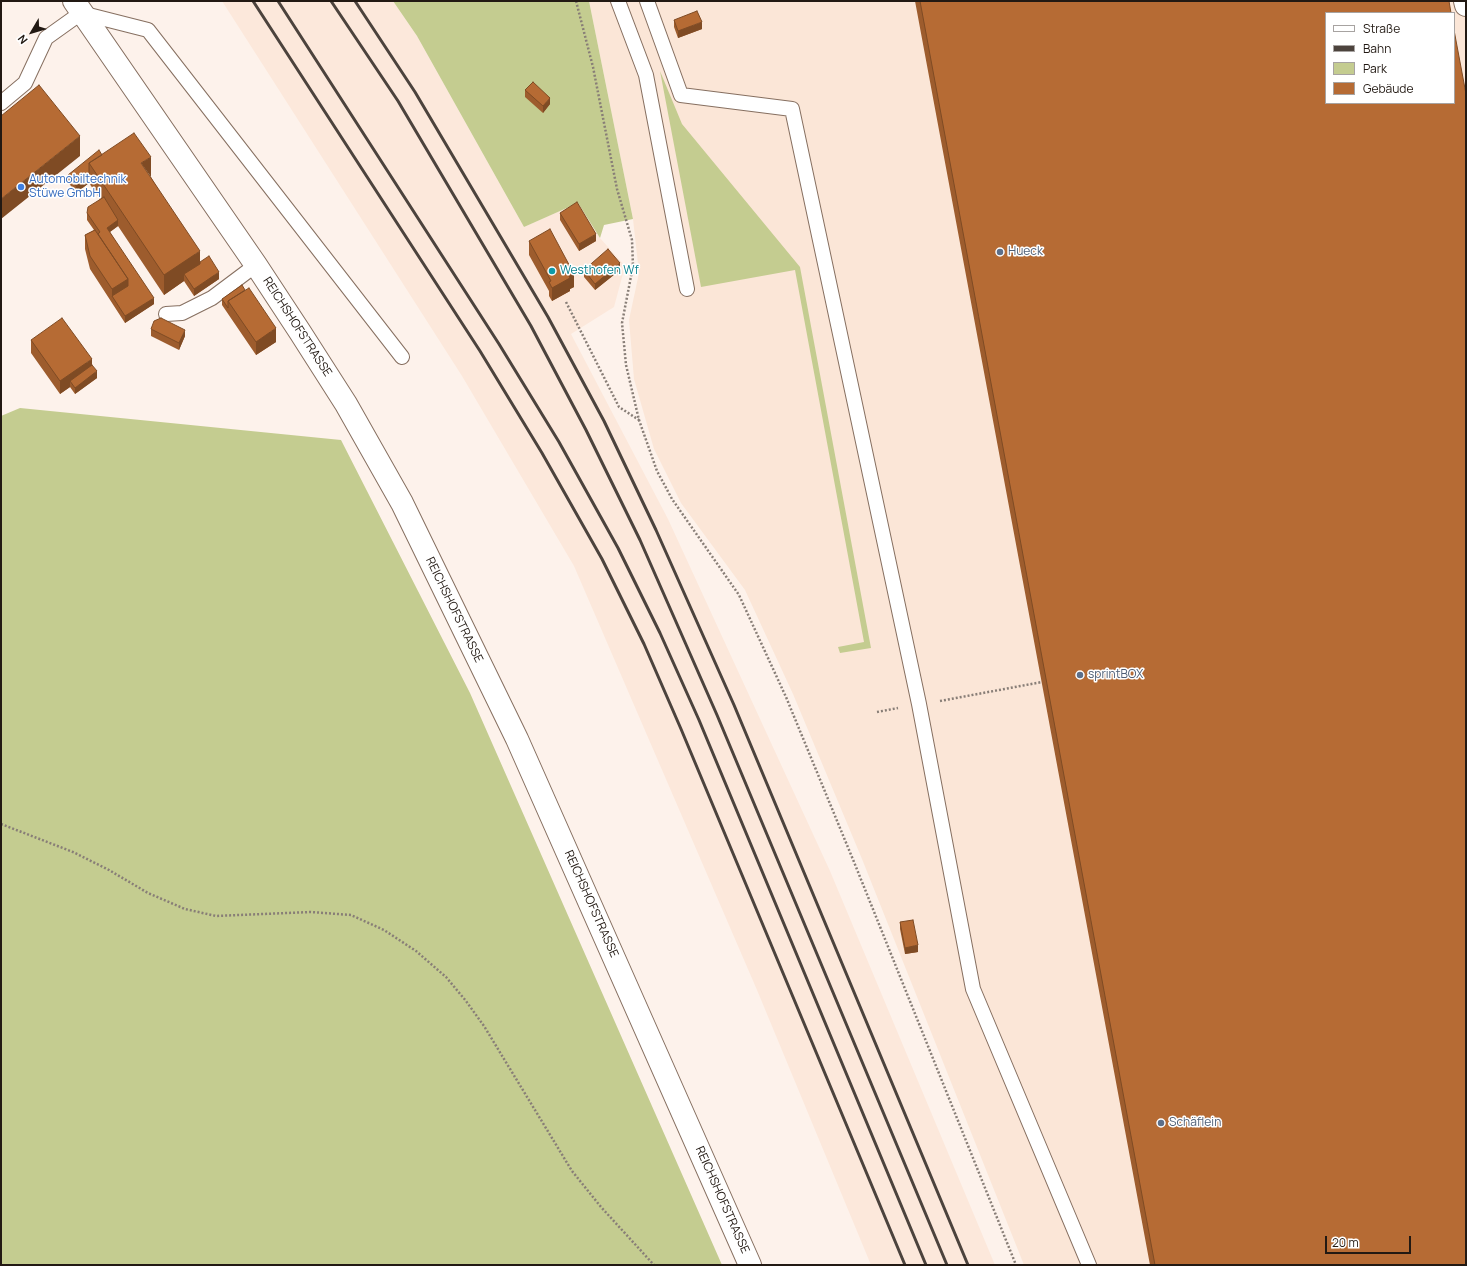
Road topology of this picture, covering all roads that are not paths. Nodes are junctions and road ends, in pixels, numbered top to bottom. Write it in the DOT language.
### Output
graph roads {
  1 [pos="618,1"];
  2 [pos="647,1"];
  3 [pos="1465,1"];
  4 [pos="1466,4"];
  5 [pos="78,7"];
  6 [pos="1,103"];
  7 [pos="256,265"];
  8 [pos="687,289"];
  9 [pos="166,314"];
  10 [pos="402,357"];
  11 [pos="750,1265"];
  12 [pos="1089,1265"];
  1 -- 8 [label="lane"];
  2 -- 12 [label="lane"];
  3 -- 4 [label="street"];
  5 -- 6 [label="lane"];
  5 -- 7 [label="street, REICHSHOFSTRASSE"];
  5 -- 10 [label="lane"];
  7 -- 9 [label="lane"];
  7 -- 11 [label="street, REICHSHOFSTRASSE"];
}
